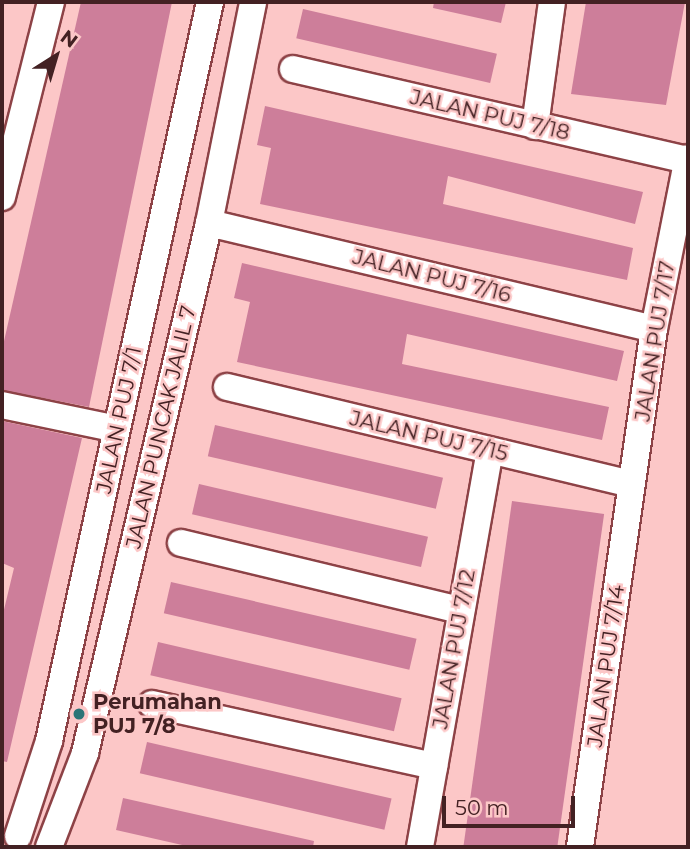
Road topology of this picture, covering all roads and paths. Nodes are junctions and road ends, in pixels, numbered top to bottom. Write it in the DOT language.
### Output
graph roads {
  1 [pos="51,2"];
  2 [pos="210,2"];
  3 [pos="253,2"];
  4 [pos="552,2"];
  5 [pos="293,69"];
  6 [pos="535,126"];
  7 [pos="6,158"];
  8 [pos="688,159"];
  9 [pos="2,197"];
  10 [pos="209,223"];
  11 [pos="654,329"];
  12 [pos="226,387"];
  13 [pos="2,405"];
  14 [pos="117,429"];
  15 [pos="491,451"];
  16 [pos="632,484"];
  17 [pos="181,543"];
  18 [pos="461,610"];
  19 [pos="152,704"];
  20 [pos="434,766"];
  21 [pos="10,834"];
  22 [pos="50,846"];
  23 [pos="420,847"];
  24 [pos="580,847"];
  1 -- 7 [label="street"];
  2 -- 14 [label="street, JALAN PUJ 7/1"];
  3 -- 10 [label="street, JALAN PUNCAK JALIL 7"];
  4 -- 6 [label="street"];
  5 -- 6 [label="street, JALAN PUJ 7/18"];
  6 -- 8 [label="street, JALAN PUJ 7/18"];
  7 -- 9 [label="street"];
  8 -- 11 [label="street, JALAN PUJ 7/17"];
  10 -- 11 [label="street, JALAN PUJ 7/16"];
  10 -- 22 [label="street, JALAN PUNCAK JALIL 7"];
  11 -- 16 [label="street, JALAN PUJ 7/17"];
  12 -- 15 [label="street, JALAN PUJ 7/15"];
  13 -- 14 [label="street"];
  14 -- 21 [label="street, JALAN PUJ 7/1"];
  15 -- 16 [label="street, JALAN PUJ 7/15"];
  15 -- 18 [label="street, JALAN PUJ 7/12"];
  16 -- 24 [label="street, JALAN PUJ 7/14"];
  17 -- 18 [label="street"];
  18 -- 20 [label="street, JALAN PUJ 7/12"];
  19 -- 20 [label="street"];
  20 -- 23 [label="street, JALAN PUJ 7/12"];
  21 -- 22 [label="street"];
}
